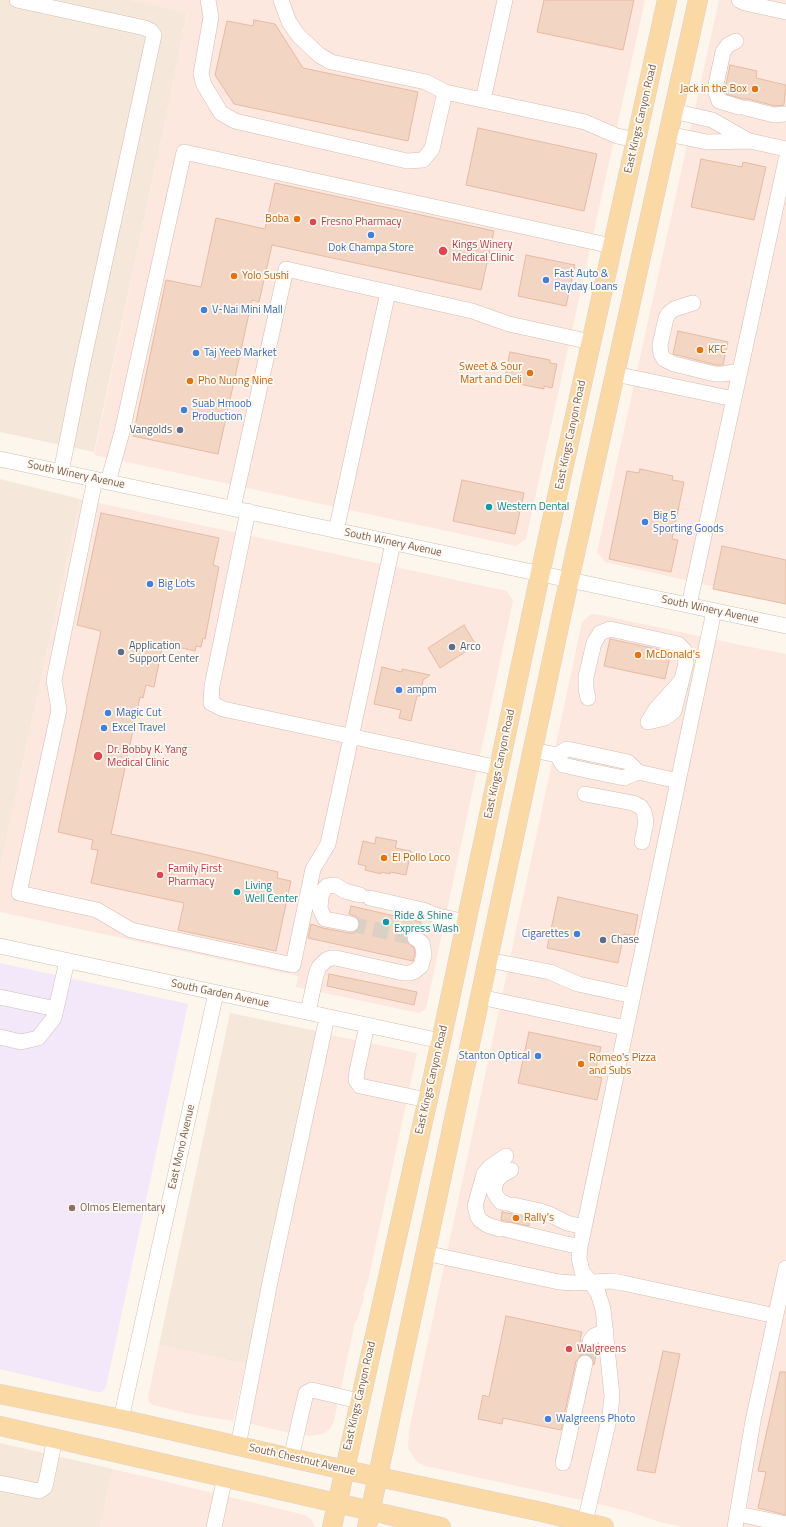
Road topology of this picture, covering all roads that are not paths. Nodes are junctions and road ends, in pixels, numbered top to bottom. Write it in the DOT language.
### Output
graph roads {
  1 [pos="17,0"];
  2 [pos="208,0"];
  3 [pos="281,0"];
  4 [pos="505,0"];
  5 [pos="667,0"];
  6 [pos="698,0"];
  7 [pos="738,0"];
  8 [pos="786,12"];
  9 [pos="736,41"];
  10 [pos="445,92"];
  11 [pos="484,100"];
  12 [pos="673,111"];
  13 [pos="786,114"];
  14 [pos="668,134"];
  15 [pos="636,140"];
  16 [pos="750,141"];
  17 [pos="786,149"];
  18 [pos="786,160"];
  19 [pos="612,246"];
  20 [pos="388,292"];
  21 [pos="693,303"];
  22 [pos="591,342"];
  23 [pos="740,372"];
  24 [pos="615,374"];
  25 [pos="734,399"];
  26 [pos="0,459"];
  27 [pos="61,472"];
  28 [pos="102,480"];
  29 [pos="233,508"];
  30 [pos="248,511"];
  31 [pos="336,531"];
  32 [pos="393,543"];
  33 [pos="540,574"];
  34 [pos="569,580"];
  35 [pos="689,605"];
  36 [pos="714,611"];
  37 [pos="786,626"];
  38 [pos="588,698"];
  39 [pos="648,722"];
  40 [pos="352,737"];
  41 [pos="533,750"];
  42 [pos="499,768"];
  43 [pos="678,781"];
  44 [pos="585,794"];
  45 [pos="642,842"];
  46 [pos="466,922"];
  47 [pos="351,924"];
  48 [pos="415,938"];
  49 [pos="0,946"];
  50 [pos="67,960"];
  51 [pos="488,960"];
  52 [pos="216,993"];
  53 [pos="633,996"];
  54 [pos="0,997"];
  55 [pos="480,997"];
  56 [pos="56,1009"];
  57 [pos="308,1012"];
  58 [pos="327,1017"];
  59 [pos="367,1025"];
  60 [pos="626,1028"];
  61 [pos="0,1038"];
  62 [pos="441,1041"];
  63 [pos="427,1100"];
  64 [pos="584,1227"];
  65 [pos="580,1247"];
  66 [pos="425,1253"];
  67 [pos="786,1268"];
  68 [pos="590,1283"];
  69 [pos="776,1316"];
  70 [pos="606,1331"];
  71 [pos="590,1341"];
  72 [pos="585,1363"];
  73 [pos="0,1394"];
  74 [pos="359,1401"];
  75 [pos="121,1419"];
  76 [pos="0,1426"];
  77 [pos="55,1438"];
  78 [pos="238,1446"];
  79 [pos="291,1458"];
  80 [pos="563,1463"];
  81 [pos="344,1470"];
  82 [pos="225,1477"];
  83 [pos="377,1477"];
  84 [pos="0,1483"];
  85 [pos="337,1503"];
  86 [pos="368,1519"];
  87 [pos="736,1521"];
  88 [pos="585,1522"];
  89 [pos="786,1524"];
  90 [pos="421,1525"];
  91 [pos="219,1526"];
  92 [pos="332,1527"];
  93 [pos="441,1527"];
  94 [pos="604,1527"];
  1 -- 27 [label="street"];
  2 -- 10 [label="street"];
  3 -- 10 [label="street"];
  4 -- 11 [label="street"];
  5 -- 15 [label="main road, East Kings Canyon Road"];
  6 -- 12 [label="main road"];
  7 -- 8 [label="street"];
  9 -- 13 [label="street"];
  10 -- 11 [label="street"];
  11 -- 15 [label="street"];
  12 -- 14 [label="main road"];
  12 -- 16 [label="street"];
  14 -- 16 [label="street"];
  14 -- 24 [label="main road"];
  15 -- 19 [label="main road, East Kings Canyon Road"];
  16 -- 17 [label="street"];
  18 -- 23 [label="street"];
  19 -- 22 [label="main road, East Kings Canyon Road"];
  19 -- 28 [label="street"];
  20 -- 22 [label="street"];
  20 -- 29 [label="street"];
  20 -- 31 [label="street"];
  21 -- 23 [label="street"];
  22 -- 33 [label="main road, East Kings Canyon Road"];
  23 -- 25 [label="street"];
  24 -- 25 [label="street"];
  24 -- 34 [label="main road"];
  25 -- 35 [label="street"];
  26 -- 27 [label="street, South Winery Avenue"];
  27 -- 28 [label="street, South Winery Avenue"];
  28 -- 29 [label="street, South Winery Avenue"];
  28 -- 40 [label="street"];
  29 -- 30 [label="street, South Winery Avenue"];
  30 -- 31 [label="street, South Winery Avenue"];
  30 -- 40 [label="street"];
  31 -- 32 [label="street, South Winery Avenue"];
  32 -- 33 [label="street, South Winery Avenue"];
  32 -- 40 [label="street"];
  33 -- 34 [label="street, South Winery Avenue"];
  33 -- 42 [label="main road, East Kings Canyon Road"];
  34 -- 35 [label="street, South Winery Avenue"];
  34 -- 41 [label="main road"];
  35 -- 36 [label="street, South Winery Avenue"];
  36 -- 37 [label="street, South Winery Avenue"];
  36 -- 43 [label="street"];
  38 -- 39 [label="street"];
  40 -- 42 [label="street"];
  41 -- 43 [label="street"];
  41 -- 51 [label="main road"];
  42 -- 46 [label="main road, East Kings Canyon Road"];
  43 -- 53 [label="street"];
  44 -- 45 [label="street"];
  46 -- 47 [label="street"];
  46 -- 62 [label="main road, East Kings Canyon Road"];
  48 -- 57 [label="street"];
  49 -- 50 [label="street, South Garden Avenue"];
  50 -- 52 [label="street, South Garden Avenue"];
  50 -- 56 [label="street"];
  51 -- 53 [label="street"];
  51 -- 55 [label="main road"];
  52 -- 57 [label="street, South Garden Avenue"];
  52 -- 75 [label="street, East Mono Avenue"];
  53 -- 60 [label="street"];
  54 -- 56 [label="street"];
  55 -- 60 [label="street"];
  55 -- 66 [label="main road"];
  56 -- 61 [label="street"];
  57 -- 58 [label="street, South Garden Avenue"];
  58 -- 59 [label="street, South Garden Avenue"];
  58 -- 78 [label="street"];
  59 -- 62 [label="street, South Garden Avenue"];
  59 -- 63 [label="street"];
  60 -- 64 [label="street"];
  62 -- 63 [label="main road, East Kings Canyon Road"];
  63 -- 74 [label="main road, East Kings Canyon Road"];
  64 -- 65 [label="street"];
  64 -- 65 [label="street"];
  65 -- 68 [label="street"];
  66 -- 68 [label="street"];
  66 -- 83 [label="main road"];
  67 -- 69 [label="street"];
  68 -- 69 [label="street"];
  68 -- 70 [label="street"];
  69 -- 87 [label="street"];
  70 -- 71 [label="street"];
  70 -- 88 [label="street"];
  72 -- 80 [label="street"];
  73 -- 75 [label="main road, South Chestnut Avenue"];
  74 -- 79 [label="street"];
  74 -- 81 [label="main road, East Kings Canyon Road"];
  75 -- 78 [label="main road, South Chestnut Avenue"];
  76 -- 77 [label="main road"];
  77 -- 82 [label="main road"];
  77 -- 84 [label="street"];
  78 -- 79 [label="main road, South Chestnut Avenue"];
  79 -- 81 [label="main road, South Chestnut Avenue"];
  81 -- 83 [label="main road, South Chestnut Avenue"];
  81 -- 85 [label="main road, East Kings Canyon Road"];
  82 -- 85 [label="main road"];
  82 -- 91 [label="street"];
  83 -- 86 [label="main road"];
  83 -- 88 [label="main road, South Chestnut Avenue"];
  85 -- 86 [label="main road"];
  85 -- 92 [label="main road, East Kings Canyon Road"];
  86 -- 90 [label="main road"];
  87 -- 89 [label="street"];
  88 -- 94 [label="main road, South Chestnut Avenue"];
  90 -- 93 [label="main road"];
}
